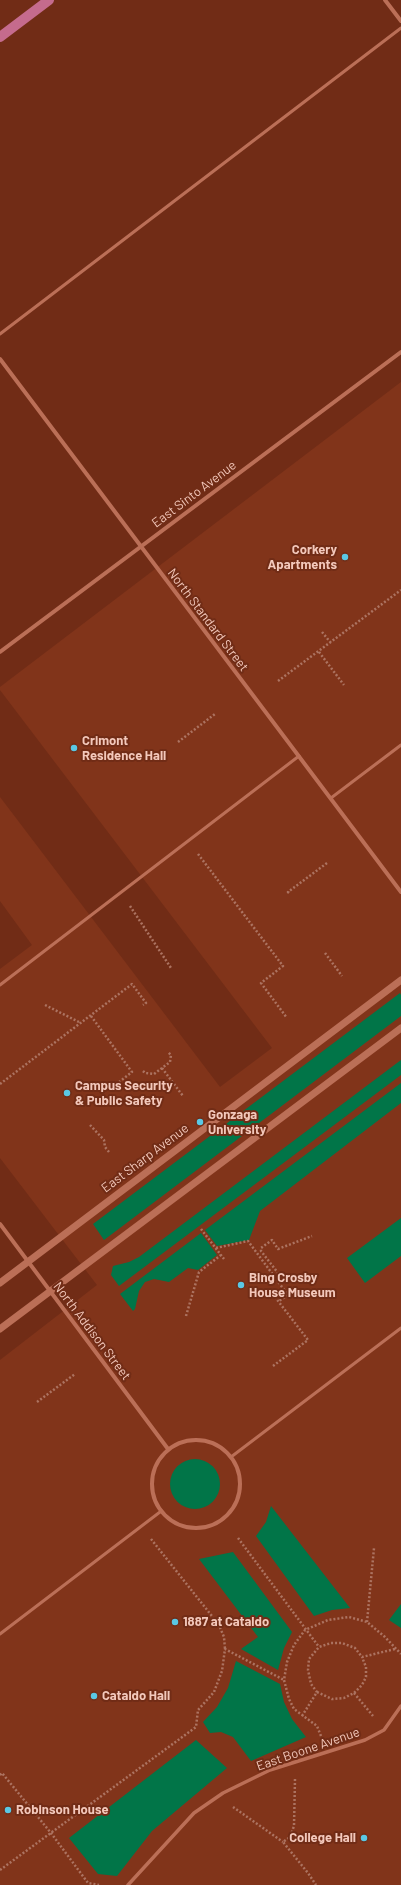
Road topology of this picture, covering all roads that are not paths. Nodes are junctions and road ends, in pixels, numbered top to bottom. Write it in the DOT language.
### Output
graph roads {
  1 [pos="49,0"];
  2 [pos="385,0"];
  3 [pos="401,21"];
  4 [pos="401,28"];
  5 [pos="0,37"];
  6 [pos="0,334"];
  7 [pos="401,352"];
  8 [pos="0,359"];
  9 [pos="140,547"];
  10 [pos="0,652"];
  11 [pos="401,745"];
  12 [pos="299,756"];
  13 [pos="331,798"];
  14 [pos="401,892"];
  15 [pos="401,980"];
  16 [pos="0,985"];
  17 [pos="401,1028"];
  18 [pos="0,1224"];
  19 [pos="28,1262"];
  20 [pos="0,1283"];
  21 [pos="50,1292"];
  22 [pos="401,1328"];
  23 [pos="0,1329"];
  24 [pos="168,1449"];
  25 [pos="231,1457"];
  26 [pos="160,1512"];
  27 [pos="0,1634"];
  28 [pos="401,1706"];
  29 [pos="128,1885"];
  1 -- 5 [label="main road"];
  2 -- 3 [label="street"];
  4 -- 6 [label="lane"];
  7 -- 9 [label="street, East Sinto Avenue"];
  8 -- 9 [label="street, North Standard Street"];
  9 -- 10 [label="street, East Sinto Avenue"];
  9 -- 12 [label="street, North Standard Street"];
  11 -- 13 [label="lane"];
  12 -- 13 [label="street, North Standard Street"];
  12 -- 16 [label="lane"];
  13 -- 14 [label="street, North Standard Street"];
  15 -- 19 [label="street, East Sharp Avenue"];
  17 -- 21 [label="street"];
  18 -- 19 [label="street, North Addison Street"];
  19 -- 20 [label="street, East Sharp Avenue"];
  19 -- 21 [label="street, North Addison Street"];
  21 -- 23 [label="street"];
  21 -- 24 [label="street, North Addison Street"];
  22 -- 25 [label="lane"];
  24 -- 25 [label="street"];
  24 -- 26 [label="street"];
  25 -- 26 [label="street"];
  26 -- 27 [label="lane"];
  28 -- 29 [label="street, East Boone Avenue"];
}
